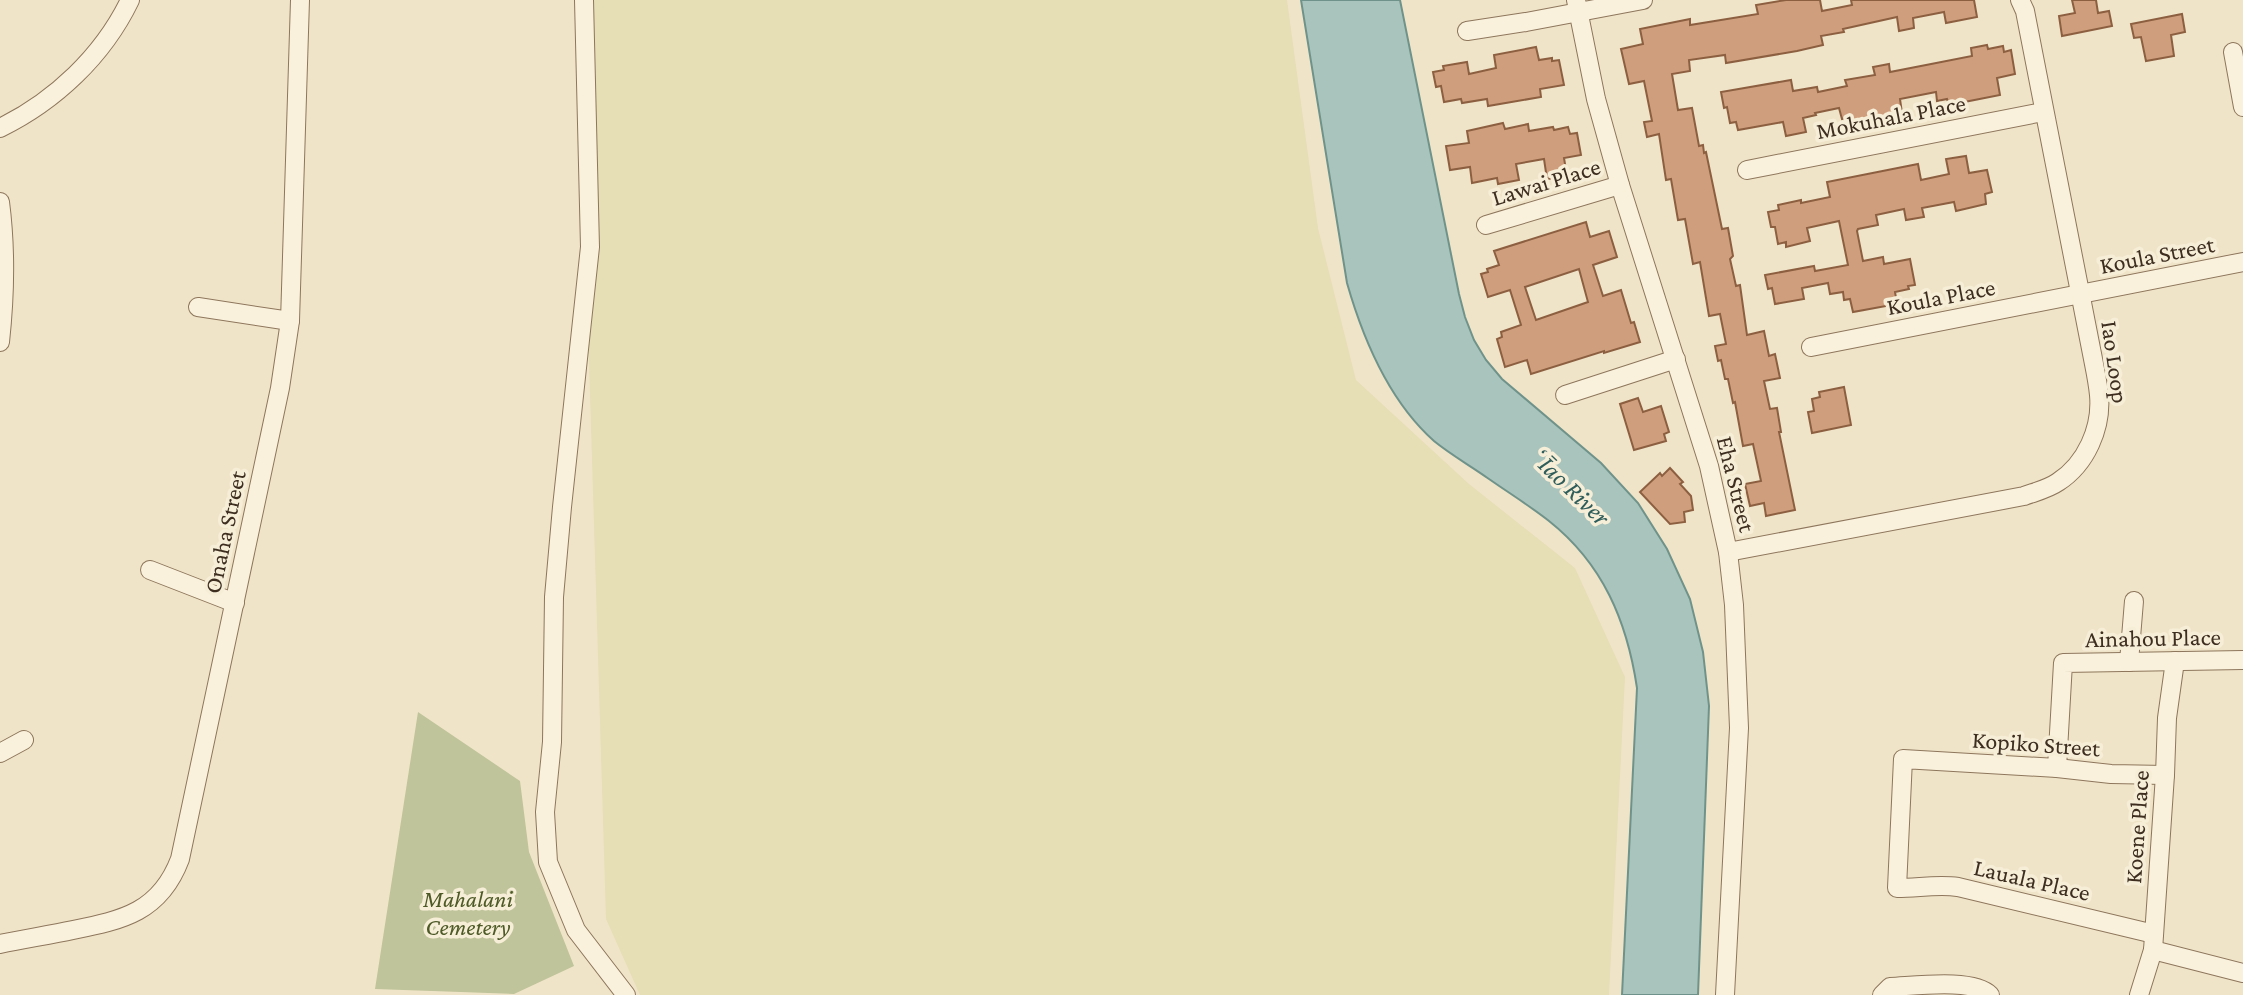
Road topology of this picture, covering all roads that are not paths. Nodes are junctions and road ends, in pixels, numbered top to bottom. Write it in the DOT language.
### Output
graph roads {
  1 [pos="130,0"];
  2 [pos="300,0"];
  3 [pos="584,0"];
  4 [pos="1643,0"];
  5 [pos="2020,0"];
  6 [pos="1578,6"];
  7 [pos="1467,31"];
  8 [pos="2233,52"];
  9 [pos="2243,107"];
  10 [pos="2043,112"];
  11 [pos="0,128"];
  12 [pos="1747,170"];
  13 [pos="1620,185"];
  14 [pos="0,202"];
  15 [pos="1486,225"];
  16 [pos="2243,262"];
  17 [pos="2080,295"];
  18 [pos="198,307"];
  19 [pos="290,321"];
  20 [pos="0,342"];
  21 [pos="1811,347"];
  22 [pos="1676,359"];
  23 [pos="1565,395"];
  24 [pos="1728,552"];
  25 [pos="150,570"];
  26 [pos="2134,601"];
  27 [pos="235,603"];
  28 [pos="2243,660"];
  29 [pos="2175,661"];
  30 [pos="2129,662"];
  31 [pos="24,740"];
  32 [pos="0,753"];
  33 [pos="2057,768"];
  34 [pos="2165,775"];
  35 [pos="1897,888"];
  36 [pos="2154,942"];
  37 [pos="0,944"];
  38 [pos="2243,973"];
  39 [pos="626,995"];
  40 [pos="1725,995"];
  41 [pos="1882,995"];
  42 [pos="1990,995"];
  43 [pos="2139,995"];
  1 -- 11 [label="street"];
  2 -- 19 [label="street, Onaha Street"];
  3 -- 39 [label="street"];
  4 -- 6 [label="street"];
  5 -- 10 [label="street, Iao Loop"];
  6 -- 7 [label="street"];
  6 -- 13 [label="street, Eha Street"];
  8 -- 9 [label="street"];
  10 -- 12 [label="street, Mokuhala Place"];
  10 -- 17 [label="street, Iao Loop"];
  13 -- 15 [label="street, Lawai Place"];
  13 -- 22 [label="street, Eha Street"];
  14 -- 20 [label="street"];
  16 -- 17 [label="street, Koula Street"];
  17 -- 21 [label="street, Koula Place"];
  17 -- 24 [label="street, Iao Loop"];
  18 -- 19 [label="street"];
  19 -- 27 [label="street, Onaha Street"];
  22 -- 23 [label="street"];
  22 -- 24 [label="street, Eha Street"];
  24 -- 40 [label="street, Eha Street"];
  25 -- 27 [label="street"];
  26 -- 30 [label="street"];
  27 -- 37 [label="street, Onaha Street"];
  28 -- 29 [label="street, Ainahou Place"];
  29 -- 30 [label="street, Ainahou Place"];
  29 -- 34 [label="street, Koene Place"];
  30 -- 33 [label="street, Ainahou Place"];
  31 -- 32 [label="street"];
  33 -- 34 [label="street, Kopiko Street"];
  33 -- 35 [label="street, Kopiko Street"];
  34 -- 36 [label="street, Koene Place"];
  35 -- 36 [label="street, Lauala Place"];
  36 -- 38 [label="street, Lauala Place"];
  36 -- 43 [label="street, Koene Place"];
  41 -- 42 [label="street"];
}
